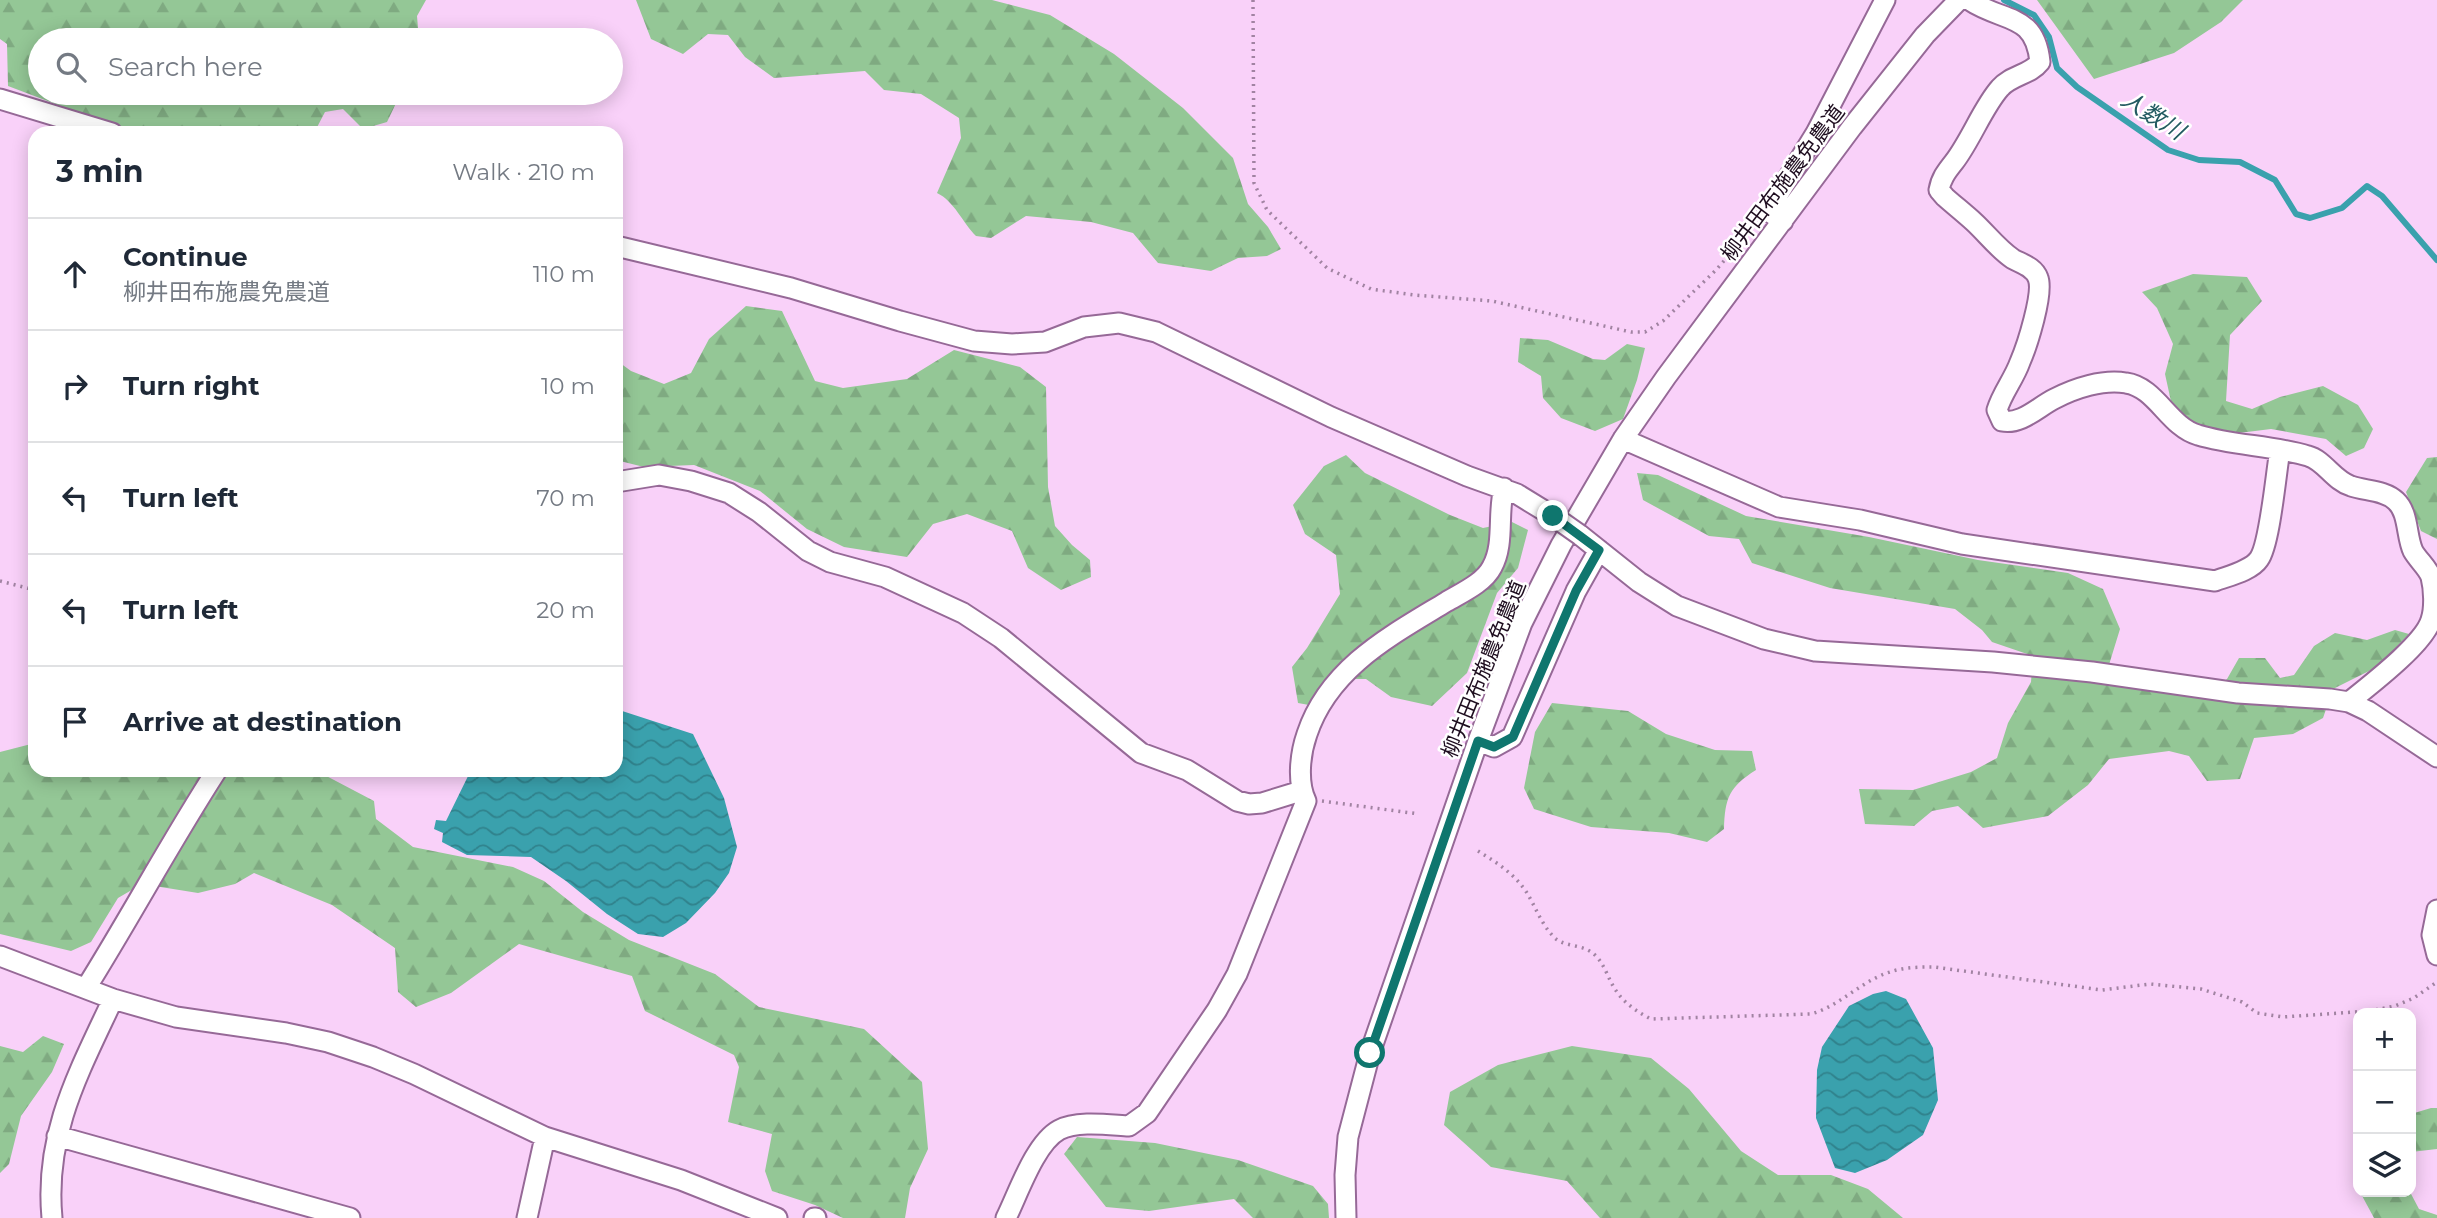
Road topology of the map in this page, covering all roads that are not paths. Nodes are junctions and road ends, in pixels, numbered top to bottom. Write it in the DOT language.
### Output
graph roads {
  1 [pos="1885,0"];
  2 [pos="1959,0"];
  3 [pos="1969,0"];
  4 [pos="0,99"];
  5 [pos="89,126"];
  6 [pos="1783,221"];
  7 [pos="623,248"];
  8 [pos="1623,439"];
  9 [pos="2280,450"];
  10 [pos="623,481"];
  11 [pos="1504,488"];
  12 [pos="1599,550"];
  13 [pos="2350,702"];
  14 [pos="1478,741"];
  15 [pos="2437,757"];
  16 [pos="213,777"];
  17 [pos="1303,796"];
  18 [pos="2437,910"];
  19 [pos="2437,955"];
  20 [pos="0,956"];
  21 [pos="86,988"];
  22 [pos="113,999"];
  23 [pos="57,1136"];
  24 [pos="545,1137"];
  25 [pos="52,1218"];
  26 [pos="350,1218"];
  27 [pos="527,1218"];
  28 [pos="777,1218"];
  29 [pos="1006,1218"];
  30 [pos="1346,1218"];
  1 -- 6 [label="street"];
  2 -- 6 [label="street, 柳井田布施農免農道"];
  3 -- 9 [label="street"];
  4 -- 5 [label="street"];
  6 -- 8 [label="street, 柳井田布施農免農道"];
  7 -- 11 [label="street"];
  8 -- 9 [label="street"];
  8 -- 14 [label="street, 柳井田布施農免農道"];
  9 -- 13 [label="street"];
  10 -- 17 [label="street"];
  11 -- 12 [label="street, bridge"];
  11 -- 17 [label="street"];
  12 -- 13 [label="street"];
  12 -- 14 [label="street"];
  13 -- 15 [label="street"];
  14 -- 30 [label="street, 柳井田布施農免農道"];
  16 -- 21 [label="street"];
  17 -- 29 [label="street"];
  18 -- 19 [label="street"];
  20 -- 21 [label="street"];
  21 -- 22 [label="street"];
  22 -- 23 [label="street"];
  22 -- 24 [label="street"];
  23 -- 25 [label="street"];
  23 -- 26 [label="street"];
  24 -- 27 [label="street"];
  24 -- 28 [label="street"];
}
